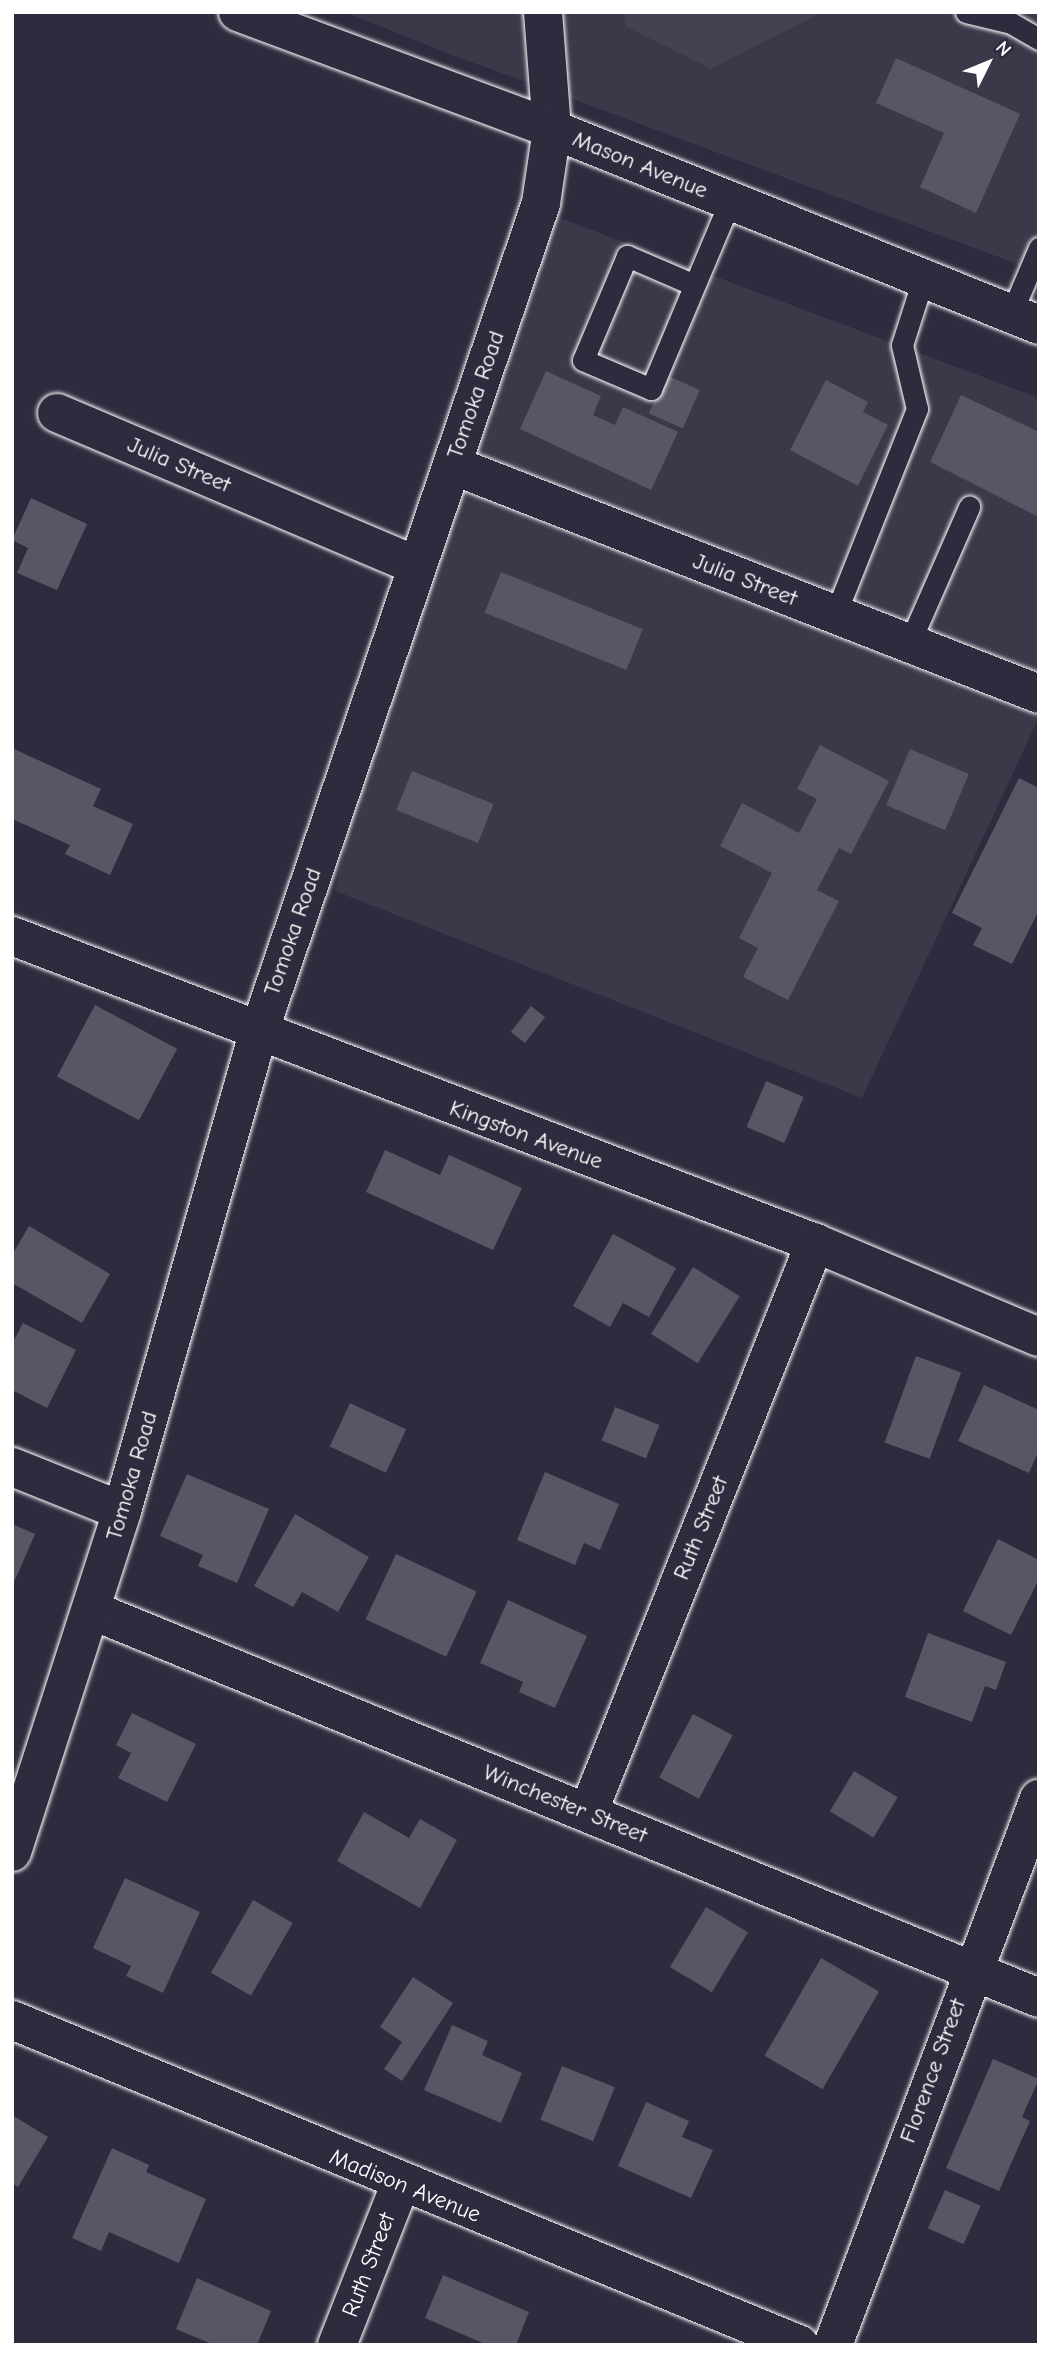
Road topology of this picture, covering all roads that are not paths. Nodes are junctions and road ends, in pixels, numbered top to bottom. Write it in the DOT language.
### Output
graph roads {
  1 [pos="238,12"];
  2 [pos="543,12"];
  3 [pos="966,12"];
  4 [pos="1039,39"];
  5 [pos="552,129"];
  6 [pos="730,201"];
  7 [pos="1039,248"];
  8 [pos="923,279"];
  9 [pos="692,284"];
  10 [pos="1025,320"];
  11 [pos="57,413"];
  12 [pos="452,465"];
  13 [pos="969,507"];
  14 [pos="417,566"];
  15 [pos="835,615"];
  16 [pos="909,643"];
  17 [pos="1039,694"];
  18 [pos="12,936"];
  19 [pos="258,1035"];
  20 [pos="815,1243"];
  21 [pos="1039,1337"];
  22 [pos="12,1467"];
  23 [pos="122,1511"];
  24 [pos="91,1610"];
  25 [pos="1039,1799"];
  26 [pos="588,1813"];
  27 [pos="12,1852"];
  28 [pos="970,1970"];
  29 [pos="1039,1998"];
  30 [pos="12,2020"];
  31 [pos="400,2185"];
  32 [pos="337,2345"];
  33 [pos="800,2345"];
  34 [pos="833,2345"];
  1 -- 5 [label="street, Mason Avenue"];
  2 -- 5 [label="street, Tomoka Road"];
  3 -- 4 [label="lane"];
  5 -- 6 [label="street, Mason Avenue"];
  5 -- 12 [label="street, Tomoka Road"];
  6 -- 8 [label="street, Mason Avenue"];
  6 -- 9 [label="lane"];
  7 -- 10 [label="lane"];
  8 -- 10 [label="street, Mason Avenue"];
  8 -- 15 [label="lane"];
  9 -- 9 [label="lane"];
  11 -- 14 [label="street, Julia Street"];
  12 -- 14 [label="street, Tomoka Road"];
  12 -- 15 [label="street, Julia Street"];
  13 -- 16 [label="lane"];
  14 -- 19 [label="street, Tomoka Road"];
  15 -- 16 [label="street, Julia Street"];
  16 -- 17 [label="street, Julia Street"];
  18 -- 19 [label="street, Kingston Avenue"];
  19 -- 20 [label="street, Kingston Avenue"];
  19 -- 23 [label="street, Tomoka Road"];
  20 -- 21 [label="street, Kingston Avenue"];
  20 -- 26 [label="street, Ruth Street"];
  22 -- 23 [label="street"];
  23 -- 24 [label="street, Tomoka Road"];
  24 -- 26 [label="street, Winchester Street"];
  24 -- 27 [label="street, Tomoka Road"];
  25 -- 28 [label="street, Florence Street"];
  26 -- 28 [label="street, Winchester Street"];
  28 -- 29 [label="street, Winchester Street"];
  28 -- 34 [label="street, Florence Street"];
  30 -- 31 [label="street, Madison Avenue"];
  31 -- 32 [label="street, Ruth Street"];
  31 -- 33 [label="street, Madison Avenue"];
}
